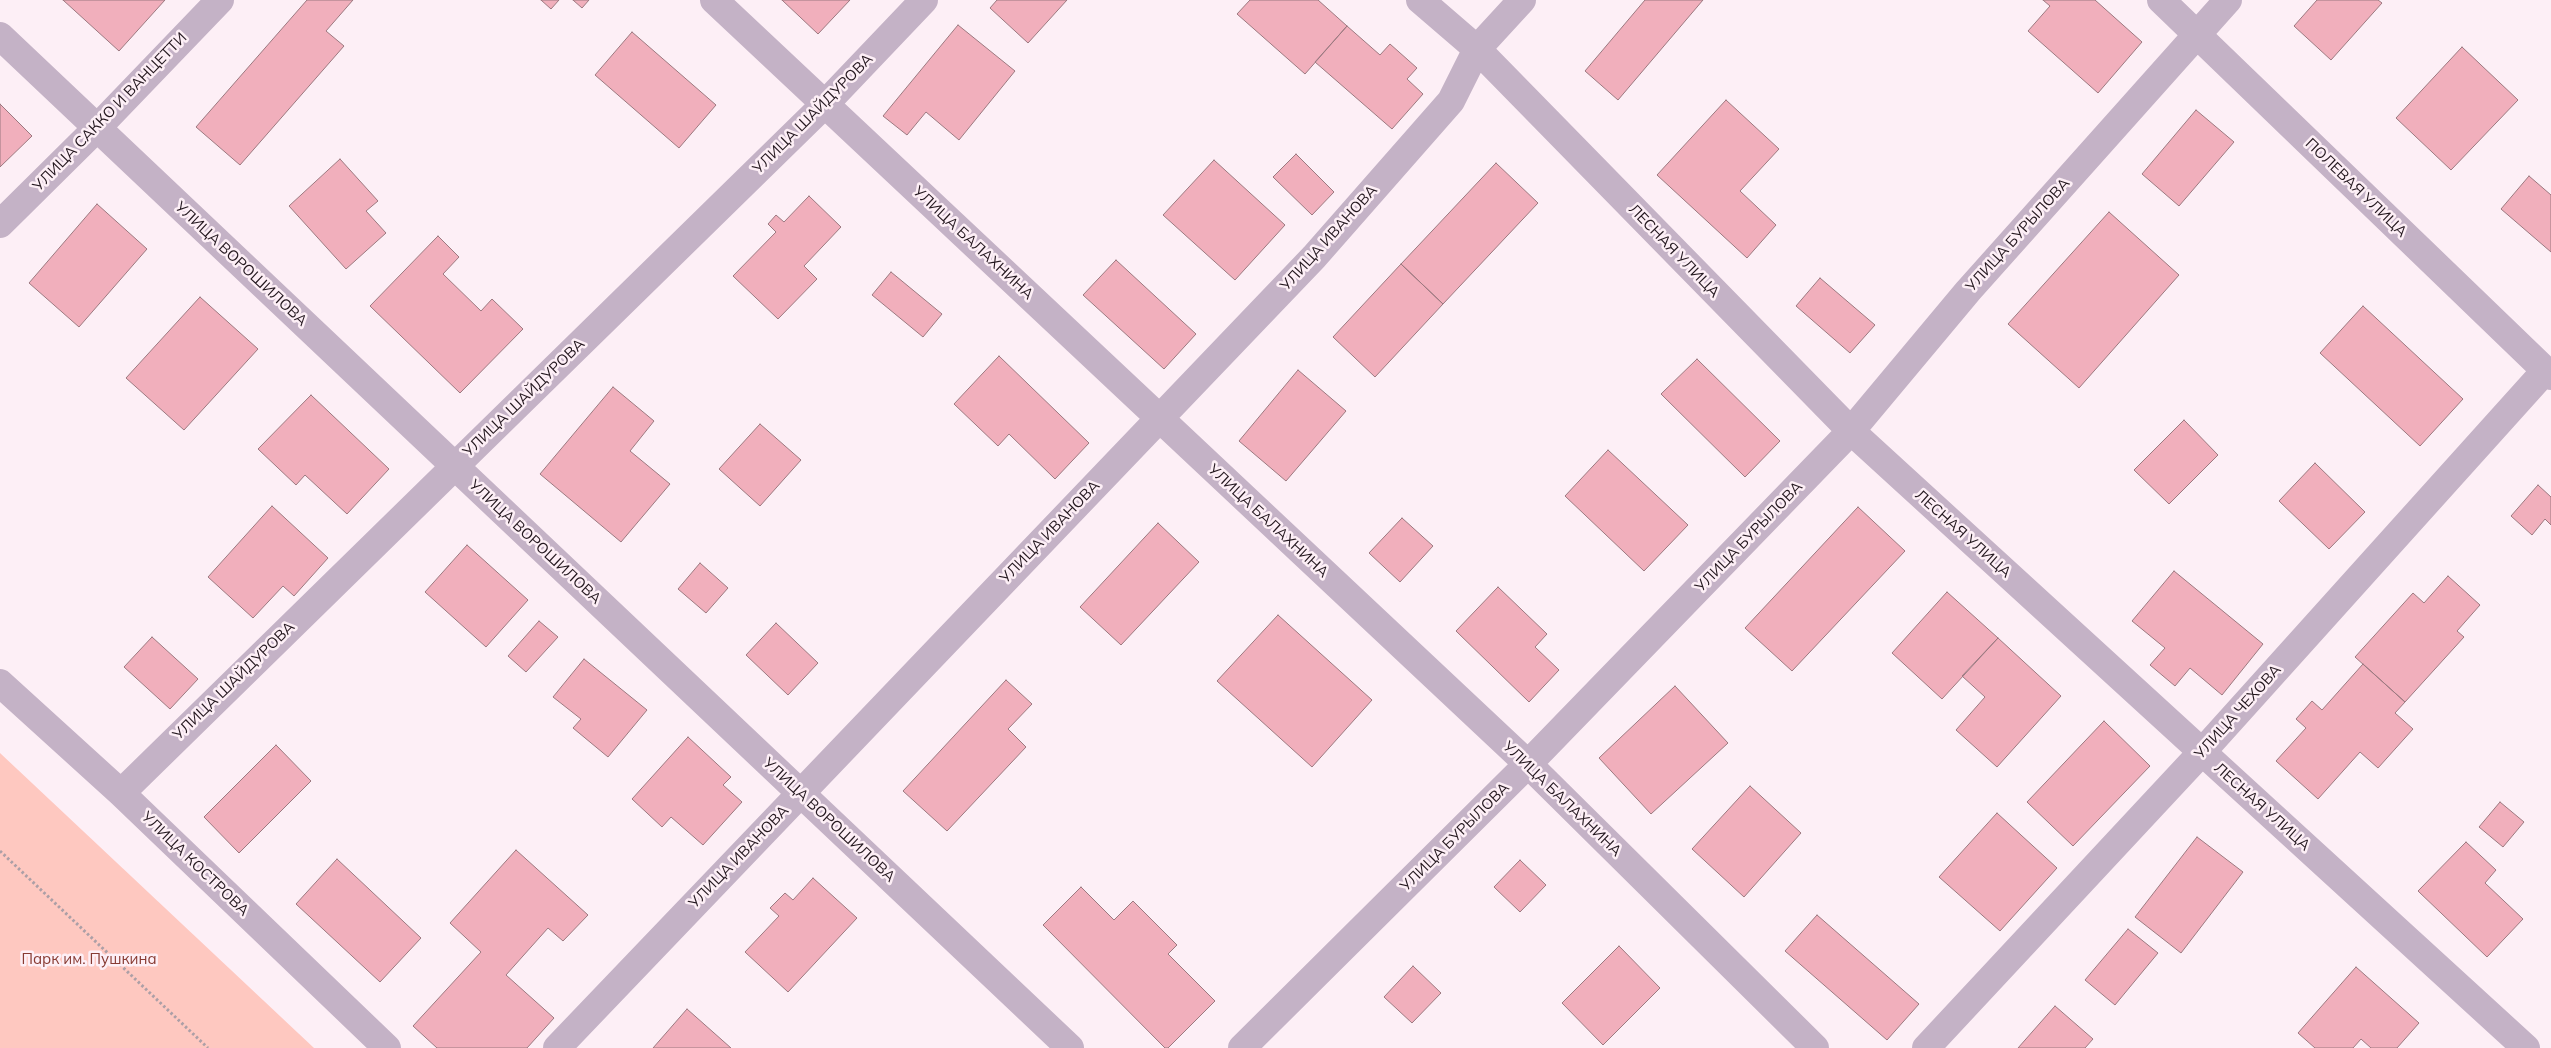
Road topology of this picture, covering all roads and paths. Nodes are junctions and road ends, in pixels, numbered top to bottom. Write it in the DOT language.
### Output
graph roads {
  1 [pos="220,0"];
  2 [pos="714,0"];
  3 [pos="924,0"];
  4 [pos="1420,0"];
  5 [pos="1522,0"];
  6 [pos="2161,0"];
  7 [pos="2228,0"];
  8 [pos="2197,35"];
  9 [pos="0,36"];
  10 [pos="1477,49"];
  11 [pos="825,104"];
  12 [pos="97,128"];
  13 [pos="0,224"];
  14 [pos="2548,374"];
  15 [pos="1159,418"];
  16 [pos="1851,431"];
  17 [pos="454,465"];
  18 [pos="0,683"];
  19 [pos="2202,752"];
  20 [pos="1528,764"];
  21 [pos="800,792"];
  22 [pos="121,793"];
  23 [pos="0,851"];
  24 [pos="208,1048"];
  25 [pos="387,1048"];
  26 [pos="557,1048"];
  27 [pos="1070,1048"];
  28 [pos="1242,1048"];
  29 [pos="1815,1048"];
  30 [pos="1926,1048"];
  31 [pos="2526,1048"];
  1 -- 12 [label="street, УЛИЦА САККО И ВАНЦЕТТИ"];
  2 -- 11 [label="street, УЛИЦА БАЛАХНИНА"];
  3 -- 11 [label="street, УЛИЦА ШАЙДУРОВА"];
  4 -- 10 [label="street, ЛЕСНАЯ УЛИЦА"];
  5 -- 10 [label="street, УЛИЦА ИВАНОВА"];
  6 -- 8 [label="street, ПОЛЕВАЯ УЛИЦА"];
  7 -- 8 [label="street, УЛИЦА БУРЫЛОВА"];
  8 -- 14 [label="street, ПОЛЕВАЯ УЛИЦА"];
  8 -- 16 [label="street, УЛИЦА БУРЫЛОВА"];
  9 -- 12 [label="street, УЛИЦА ВОРОШИЛОВА"];
  10 -- 15 [label="street, УЛИЦА ИВАНОВА"];
  10 -- 16 [label="street, ЛЕСНАЯ УЛИЦА"];
  11 -- 15 [label="street, УЛИЦА БАЛАХНИНА"];
  11 -- 17 [label="street, УЛИЦА ШАЙДУРОВА"];
  12 -- 13 [label="street, УЛИЦА САККО И ВАНЦЕТТИ"];
  12 -- 17 [label="street, УЛИЦА ВОРОШИЛОВА"];
  14 -- 19 [label="street, УЛИЦА ЧЕХОВА"];
  15 -- 20 [label="street, УЛИЦА БАЛАХНИНА"];
  15 -- 21 [label="street, УЛИЦА ИВАНОВА"];
  16 -- 19 [label="street, ЛЕСНАЯ УЛИЦА"];
  16 -- 20 [label="street, УЛИЦА БУРЫЛОВА"];
  17 -- 21 [label="street, УЛИЦА ВОРОШИЛОВА"];
  17 -- 22 [label="street, УЛИЦА ШАЙДУРОВА"];
  18 -- 22 [label="street, УЛИЦА КОСТРОВА"];
  19 -- 30 [label="street, УЛИЦА ЧЕХОВА"];
  19 -- 31 [label="street, ЛЕСНАЯ УЛИЦА"];
  20 -- 28 [label="street, УЛИЦА БУРЫЛОВА"];
  20 -- 29 [label="street, УЛИЦА БАЛАХНИНА"];
  21 -- 26 [label="street, УЛИЦА ИВАНОВА"];
  21 -- 27 [label="street, УЛИЦА ВОРОШИЛОВА"];
  22 -- 25 [label="street, УЛИЦА КОСТРОВА"];
  23 -- 24 [label="path"];
}
